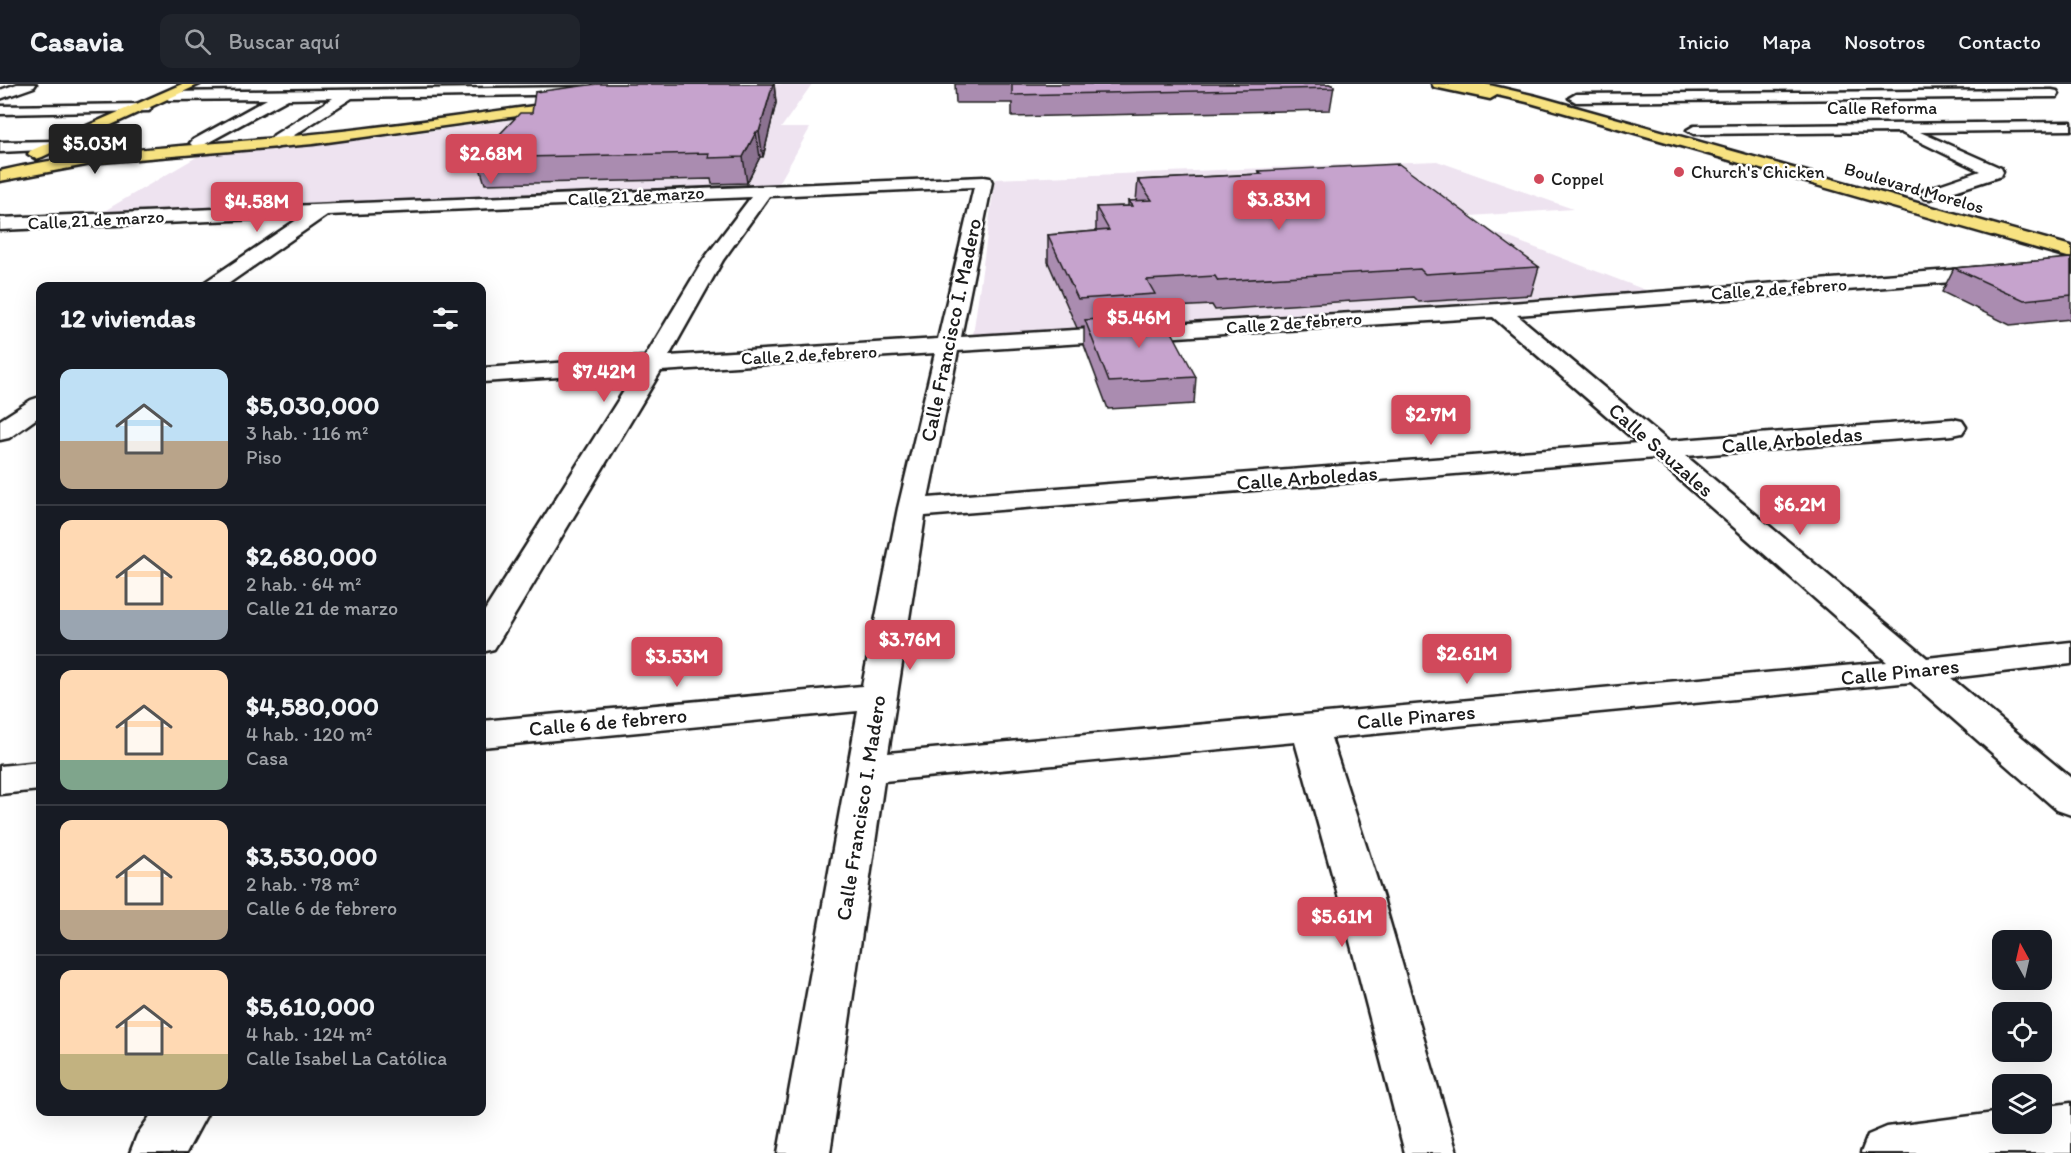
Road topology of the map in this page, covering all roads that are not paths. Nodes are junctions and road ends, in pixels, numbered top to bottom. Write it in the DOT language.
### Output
graph roads {
  1 [pos="29,84"];
  2 [pos="193,84"];
  3 [pos="305,84"];
  4 [pos="367,84"];
  5 [pos="1439,84"];
  6 [pos="1468,84"];
  7 [pos="1507,84"];
  8 [pos="1528,84"];
  9 [pos="1798,84"];
  10 [pos="1903,84"];
  11 [pos="2025,84"];
  12 [pos="351,93"];
  13 [pos="287,94"];
  14 [pos="0,95"];
  15 [pos="1930,95"];
  16 [pos="169,96"];
  17 [pos="597,96"];
  18 [pos="1824,96"];
  19 [pos="1571,101"];
  20 [pos="144,108"];
  21 [pos="0,110"];
  22 [pos="2009,126"];
  23 [pos="2071,126"];
  24 [pos="1896,127"];
  25 [pos="1694,130"];
  26 [pos="278,140"];
  27 [pos="2048,142"];
  28 [pos="56,146"];
  29 [pos="191,146"];
  30 [pos="0,147"];
  31 [pos="1940,147"];
  32 [pos="1976,147"];
  33 [pos="0,170"];
  34 [pos="1816,180"];
  35 [pos="984,182"];
  36 [pos="765,190"];
  37 [pos="1925,192"];
  38 [pos="1962,202"];
  39 [pos="323,210"];
  40 [pos="0,224"];
  41 [pos="2071,252"];
  42 [pos="2071,267"];
  43 [pos="218,282"];
  44 [pos="1498,310"];
  45 [pos="947,346"];
  46 [pos="653,364"];
  47 [pos="486,375"];
  48 [pos="36,404"];
  49 [pos="0,405"];
  50 [pos="36,407"];
  51 [pos="1953,427"];
  52 [pos="0,432"];
  53 [pos="1663,451"];
  54 [pos="912,508"];
  55 [pos="486,635"];
  56 [pos="2071,653"];
  57 [pos="1920,670"];
  58 [pos="878,697"];
  59 [pos="1310,726"];
  60 [pos="486,734"];
  61 [pos="868,769"];
  62 [pos="36,776"];
  63 [pos="0,780"];
  64 [pos="2071,800"];
  65 [pos="179,1116"];
  66 [pos="2071,1128"];
  67 [pos="156,1153"];
  68 [pos="804,1153"];
  69 [pos="1431,1153"];
  70 [pos="1887,1153"];
  1 -- 14 [label="street"];
  2 -- 16 [label="main road"];
  3 -- 13 [label="street"];
  4 -- 12 [label="street"];
  5 -- 19 [label="main road"];
  6 -- 19 [label="main road, Boulevard Morelos"];
  7 -- 19 [label="main road, Boulevard Morelos"];
  8 -- 19 [label="main road"];
  9 -- 18 [label="street"];
  10 -- 15 [label="street"];
  11 -- 15 [label="street"];
  12 -- 13 [label="street"];
  12 -- 17 [label="street"];
  12 -- 26 [label="street"];
  13 -- 16 [label="street"];
  13 -- 29 [label="street"];
  15 -- 18 [label="street"];
  15 -- 22 [label="street"];
  16 -- 20 [label="main road"];
  17 -- 26 [label="main road"];
  18 -- 19 [label="street"];
  18 -- 24 [label="street"];
  19 -- 25 [label="main road, Boulevard Morelos"];
  19 -- 34 [label="main road, Boulevard Morelos"];
  20 -- 21 [label="street"];
  20 -- 28 [label="main road"];
  22 -- 23 [label="street, Calle Reforma"];
  22 -- 24 [label="street, Calle Reforma"];
  22 -- 27 [label="street"];
  24 -- 25 [label="street, Calle Reforma"];
  24 -- 31 [label="street"];
  25 -- 34 [label="main road, Boulevard Morelos"];
  26 -- 29 [label="main road"];
  28 -- 29 [label="main road"];
  28 -- 30 [label="street"];
  28 -- 33 [label="main road"];
  29 -- 33 [label="main road"];
  31 -- 32 [label="street"];
  31 -- 37 [label="street"];
  34 -- 41 [label="main road, Boulevard Morelos"];
  35 -- 36 [label="street, Calle 21 de marzo"];
  35 -- 45 [label="street, Calle Francisco I. Madero"];
  36 -- 39 [label="street, Calle 21 de marzo"];
  36 -- 46 [label="street"];
  37 -- 38 [label="main road, Boulevard Morelos"];
  39 -- 40 [label="street, Calle 21 de marzo"];
  39 -- 43 [label="street"];
  42 -- 44 [label="street, Calle 2 de febrero"];
  44 -- 45 [label="street, Calle 2 de febrero"];
  44 -- 53 [label="street, Calle Sauzales"];
  45 -- 46 [label="street, Calle 2 de febrero"];
  45 -- 54 [label="street, Calle Francisco I. Madero"];
  46 -- 47 [label="street, Calle 2 de febrero"];
  46 -- 55 [label="street"];
  48 -- 49 [label="street"];
  50 -- 52 [label="street"];
  51 -- 53 [label="street, Calle Arboledas"];
  53 -- 54 [label="street, Calle Arboledas"];
  53 -- 57 [label="street, Calle Sauzales"];
  54 -- 58 [label="street, Calle Francisco I. Madero"];
  56 -- 57 [label="street, Calle Pinares"];
  57 -- 59 [label="street, Calle Pinares"];
  57 -- 64 [label="street, Calle Sauzales"];
  58 -- 60 [label="street, Calle 6 de febrero"];
  58 -- 61 [label="street, Calle Francisco I. Madero"];
  59 -- 61 [label="street, Calle Pinares"];
  59 -- 69 [label="street"];
  61 -- 68 [label="street, Calle Francisco I. Madero"];
  62 -- 63 [label="street"];
  65 -- 67 [label="street"];
  66 -- 70 [label="street"];
}
